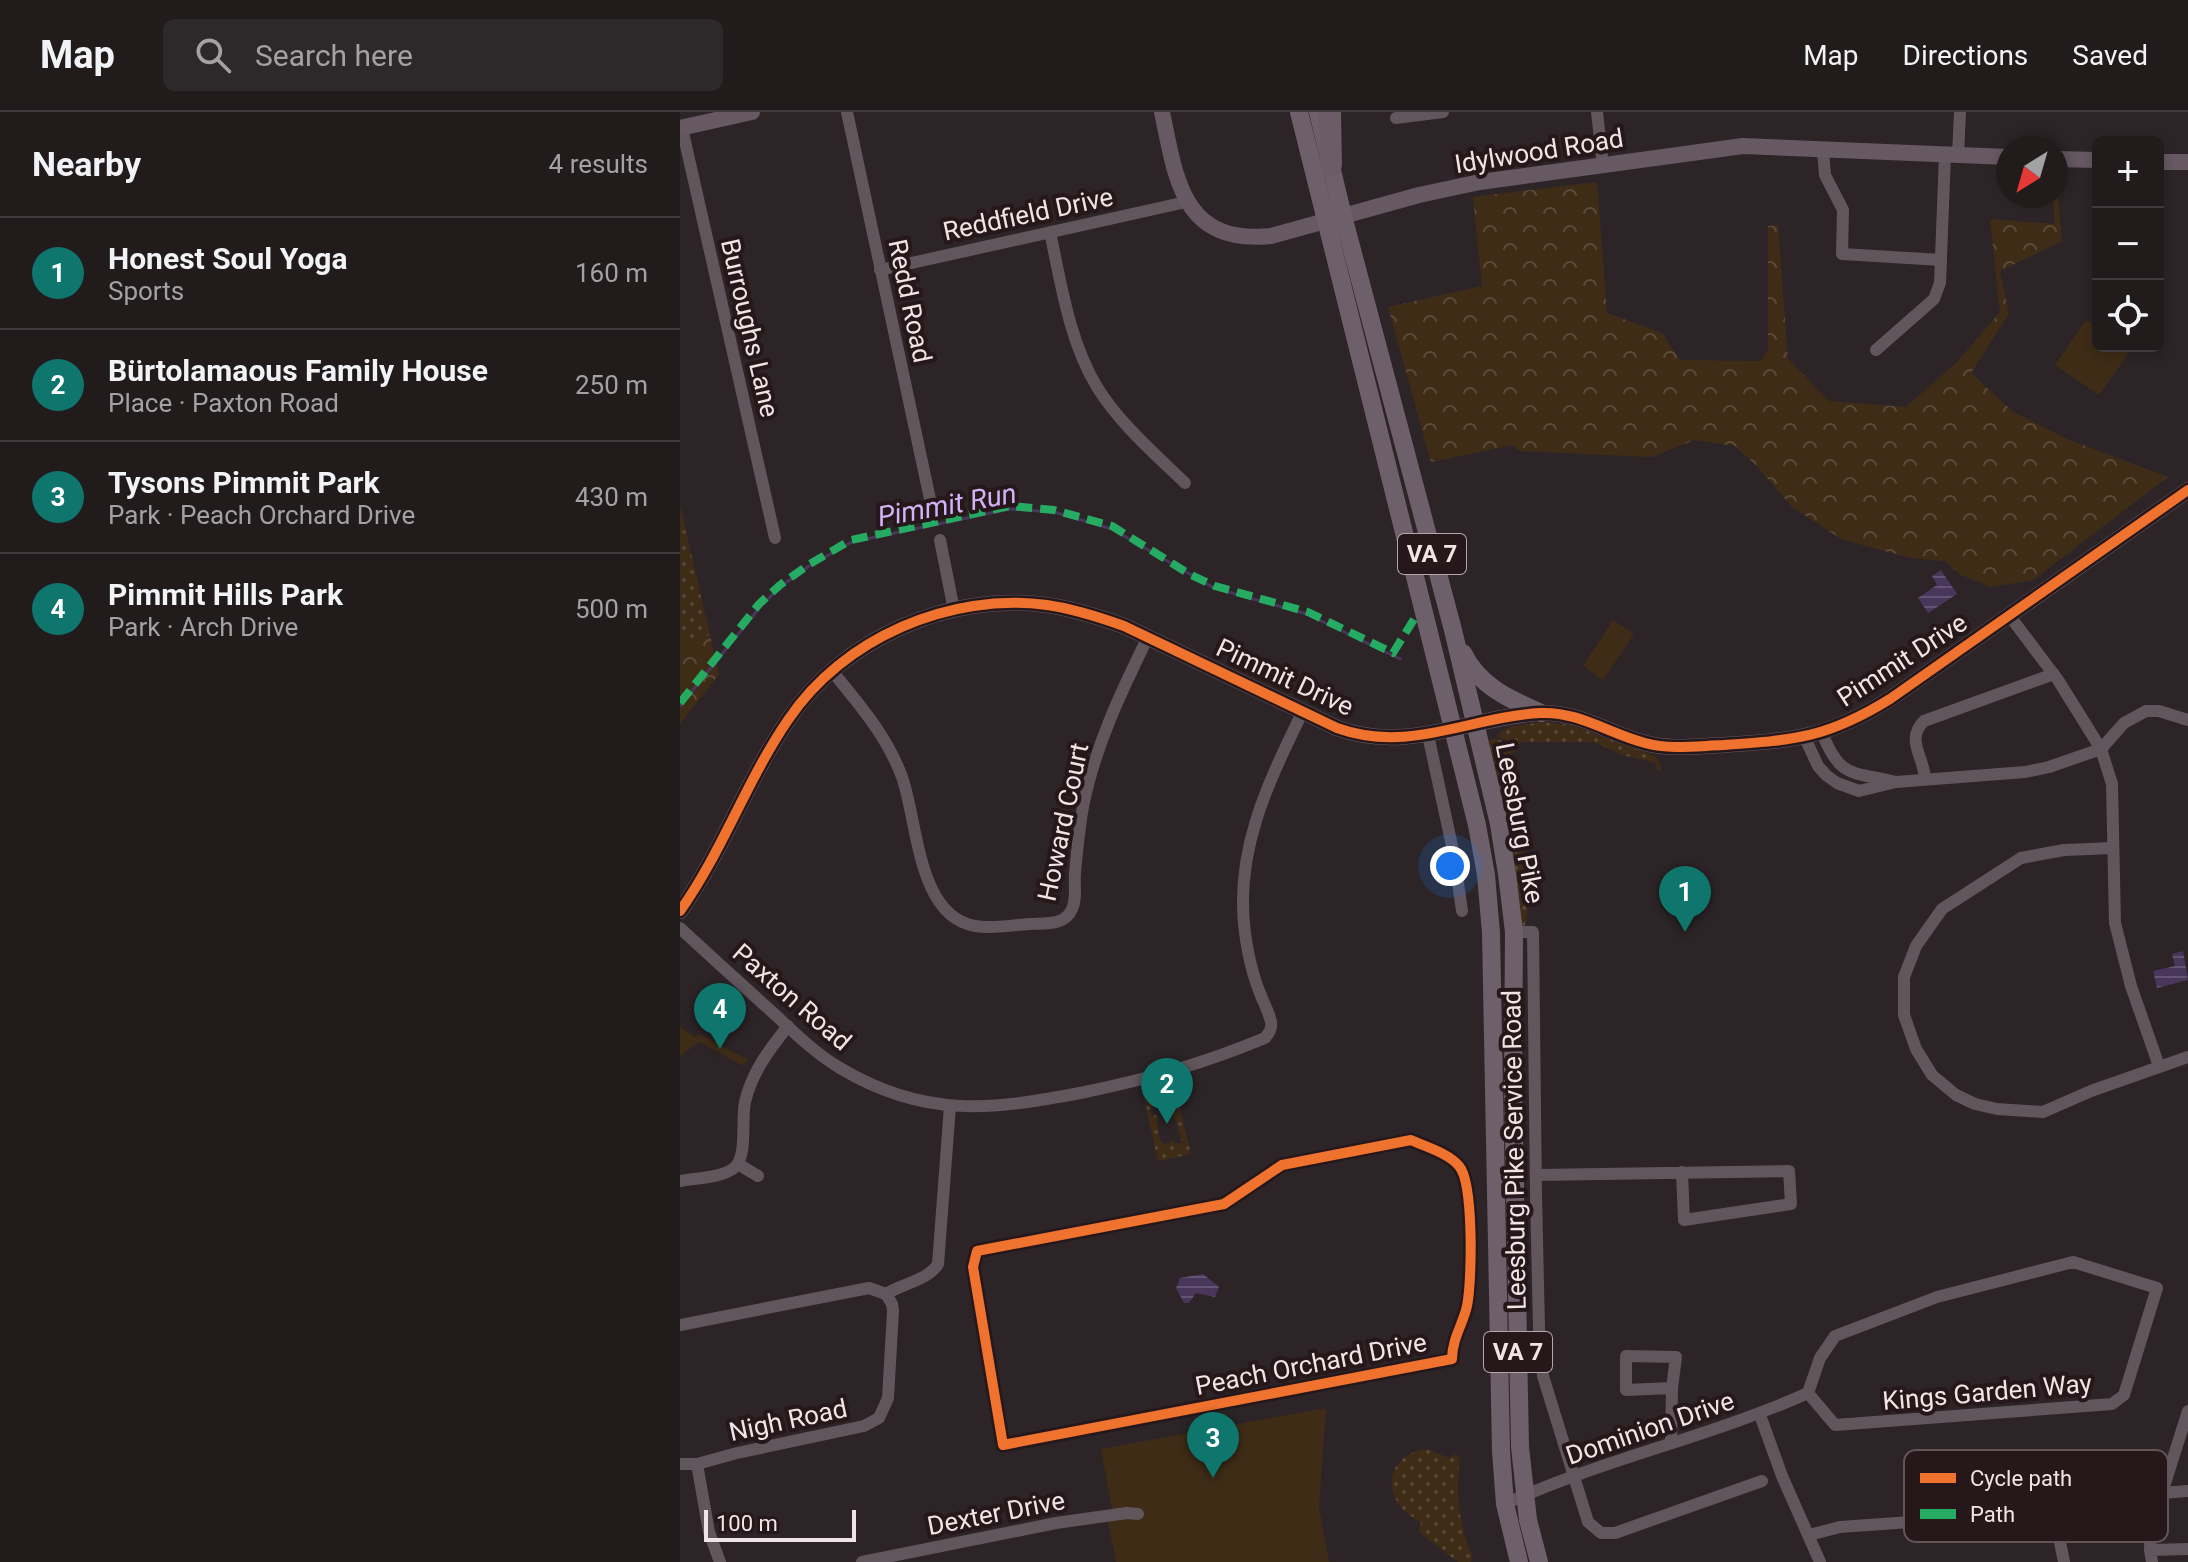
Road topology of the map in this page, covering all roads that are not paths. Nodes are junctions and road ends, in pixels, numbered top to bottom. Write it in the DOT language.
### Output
graph roads {
  1 [pos="752,112"];
  2 [pos="847,112"];
  3 [pos="1162,112"];
  4 [pos="1299,112"];
  5 [pos="1318,112"];
  6 [pos="1330,112"];
  7 [pos="1443,112"];
  8 [pos="1597,112"];
  9 [pos="1960,112"];
  10 [pos="1396,118"];
  11 [pos="681,128"];
  12 [pos="1823,151"];
  13 [pos="1952,156"];
  14 [pos="1996,157"];
  15 [pos="2068,159"];
  16 [pos="2092,160"];
  17 [pos="2164,162"];
  18 [pos="2188,162"];
  19 [pos="1331,165"];
  20 [pos="1603,166"];
  21 [pos="1186,202"];
  22 [pos="1334,218"];
  23 [pos="1050,232"];
  24 [pos="1941,260"];
  25 [pos="880,270"];
  26 [pos="1876,350"];
  27 [pos="1185,483"];
  28 [pos="2188,490"];
  29 [pos="930,499"];
  30 [pos="775,538"];
  31 [pos="940,540"];
  32 [pos="954,610"];
  33 [pos="2009,615"];
  34 [pos="1453,630"];
  35 [pos="1148,637"];
  36 [pos="832,671"];
  37 [pos="2054,674"];
  38 [pos="1303,711"];
  39 [pos="1541,713"];
  40 [pos="2188,720"];
  41 [pos="1474,724"];
  42 [pos="1454,729"];
  43 [pos="1822,733"];
  44 [pos="1428,735"];
  45 [pos="1805,738"];
  46 [pos="2101,749"];
  47 [pos="1925,779"];
  48 [pos="1896,782"];
  49 [pos="2113,848"];
  50 [pos="1074,907"];
  51 [pos="680,911"];
  52 [pos="1088,911"];
  53 [pos="1462,911"];
  54 [pos="680,928"];
  55 [pos="1514,932"];
  56 [pos="788,1026"];
  57 [pos="2188,1057"];
  58 [pos="2159,1066"];
  59 [pos="950,1106"];
  60 [pos="738,1164"];
  61 [pos="1682,1172"];
  62 [pos="1536,1175"];
  63 [pos="758,1176"];
  64 [pos="680,1181"];
  65 [pos="1470,1244"];
  66 [pos="1496,1244"];
  67 [pos="886,1294"];
  68 [pos="680,1325"];
  69 [pos="1672,1388"];
  70 [pos="1808,1393"];
  71 [pos="2188,1411"];
  72 [pos="1760,1415"];
  73 [pos="1671,1442"];
  74 [pos="680,1464"];
  75 [pos="697,1464"];
  76 [pos="2168,1474"];
  77 [pos="1573,1477"];
  78 [pos="1762,1481"];
  79 [pos="2188,1491"];
  80 [pos="2168,1493"];
  81 [pos="1524,1496"];
  82 [pos="1505,1504"];
  83 [pos="1138,1514"];
  84 [pos="1904,1522"];
  85 [pos="1809,1535"];
  86 [pos="2060,1542"];
  87 [pos="2188,1549"];
  88 [pos="2151,1556"];
  89 [pos="720,1562"];
  90 [pos="862,1562"];
  91 [pos="1519,1562"];
  92 [pos="1539,1562"];
  93 [pos="1820,1562"];
  94 [pos="2064,1562"];
  1 -- 11 [label="street"];
  2 -- 25 [label="street, Redd Road"];
  3 -- 21 [label="street"];
  4 -- 22 [label="main road, Leesburg Pike / VA 7"];
  5 -- 19 [label="main road, Leesburg Pike / VA 7"];
  6 -- 19 [label="highway"];
  7 -- 10 [label="street"];
  8 -- 20 [label="street"];
  9 -- 13 [label="street"];
  11 -- 30 [label="street, Burroughs Lane"];
  12 -- 13 [label="street, Idylwood Road"];
  12 -- 20 [label="street, Idylwood Road"];
  12 -- 24 [label="street"];
  13 -- 14 [label="street, Idylwood Road"];
  13 -- 24 [label="street"];
  15 -- 16 [label="street"];
  17 -- 18 [label="street"];
  19 -- 22 [label="main road, Leesburg Pike / VA 7"];
  20 -- 22 [label="street, Idylwood Road"];
  21 -- 22 [label="street, Idylwood Road"];
  21 -- 23 [label="street, Reddfield Drive"];
  22 -- 34 [label="main road, Leesburg Pike / VA 7"];
  22 -- 42 [label="main road, Leesburg Pike / VA 7"];
  23 -- 25 [label="street, Reddfield Drive"];
  23 -- 27 [label="street"];
  24 -- 26 [label="street"];
  25 -- 29 [label="street, Redd Road"];
  28 -- 33 [label="street, Pimmit Drive"];
  31 -- 32 [label="street"];
  32 -- 35 [label="street, Pimmit Drive"];
  32 -- 36 [label="street, Pimmit Drive"];
  33 -- 37 [label="street"];
  33 -- 43 [label="street, Pimmit Drive"];
  34 -- 39 [label="main road"];
  34 -- 41 [label="main road, Leesburg Pike / VA 7"];
  35 -- 38 [label="street, Pimmit Drive"];
  35 -- 50 [label="street, Howard Court"];
  36 -- 50 [label="street, Howard Court"];
  36 -- 51 [label="street, Pimmit Drive"];
  37 -- 46 [label="street"];
  37 -- 47 [label="street"];
  38 -- 44 [label="street, Pimmit Drive"];
  38 -- 59 [label="street, Paxton Road"];
  39 -- 41 [label="street, Pimmit Drive"];
  39 -- 45 [label="street, Pimmit Drive"];
  40 -- 46 [label="street"];
  41 -- 42 [label="street, Pimmit Drive"];
  41 -- 55 [label="main road, Leesburg Pike / VA 7"];
  42 -- 44 [label="street, Pimmit Drive"];
  42 -- 66 [label="main road, Leesburg Pike / VA 7"];
  43 -- 45 [label="street, Pimmit Drive"];
  43 -- 48 [label="street"];
  44 -- 53 [label="street"];
  45 -- 48 [label="street"];
  46 -- 47 [label="street"];
  46 -- 49 [label="street"];
  47 -- 48 [label="street"];
  49 -- 58 [label="street"];
  49 -- 58 [label="street"];
  50 -- 52 [label="street"];
  54 -- 56 [label="street, Paxton Road"];
  55 -- 62 [label="street, Leesburg Pike Service Road"];
  55 -- 81 [label="main road, Leesburg Pike / VA 7"];
  56 -- 59 [label="street, Paxton Road"];
  56 -- 60 [label="street"];
  57 -- 58 [label="street"];
  59 -- 67 [label="street"];
  60 -- 63 [label="street"];
  60 -- 64 [label="street"];
  61 -- 61 [label="street"];
  61 -- 62 [label="street"];
  62 -- 77 [label="street, Leesburg Pike Service Road"];
  65 -- 65 [label="street, Peach Orchard Drive"];
  65 -- 66 [label="street"];
  66 -- 82 [label="main road, Leesburg Pike / VA 7"];
  67 -- 68 [label="street"];
  67 -- 75 [label="street, Nigh Road"];
  69 -- 69 [label="street"];
  69 -- 73 [label="street"];
  70 -- 70 [label="street, Kings Garden Way"];
  70 -- 72 [label="street, Dominion Drive"];
  71 -- 76 [label="street"];
  72 -- 73 [label="street, Dominion Drive"];
  72 -- 85 [label="street"];
  73 -- 77 [label="street, Dominion Drive"];
  74 -- 75 [label="street"];
  75 -- 89 [label="street"];
  77 -- 78 [label="street, Leesburg Pike Service Road"];
  77 -- 81 [label="street, Dominion Drive"];
  79 -- 80 [label="street"];
  81 -- 82 [label="street, Dominion Drive"];
  81 -- 92 [label="main road, Leesburg Pike / VA 7"];
  82 -- 91 [label="main road, Leesburg Pike / VA 7"];
  83 -- 90 [label="street, Dexter Drive"];
  84 -- 85 [label="street"];
  85 -- 93 [label="street"];
  86 -- 94 [label="street"];
  87 -- 88 [label="street"];
}
